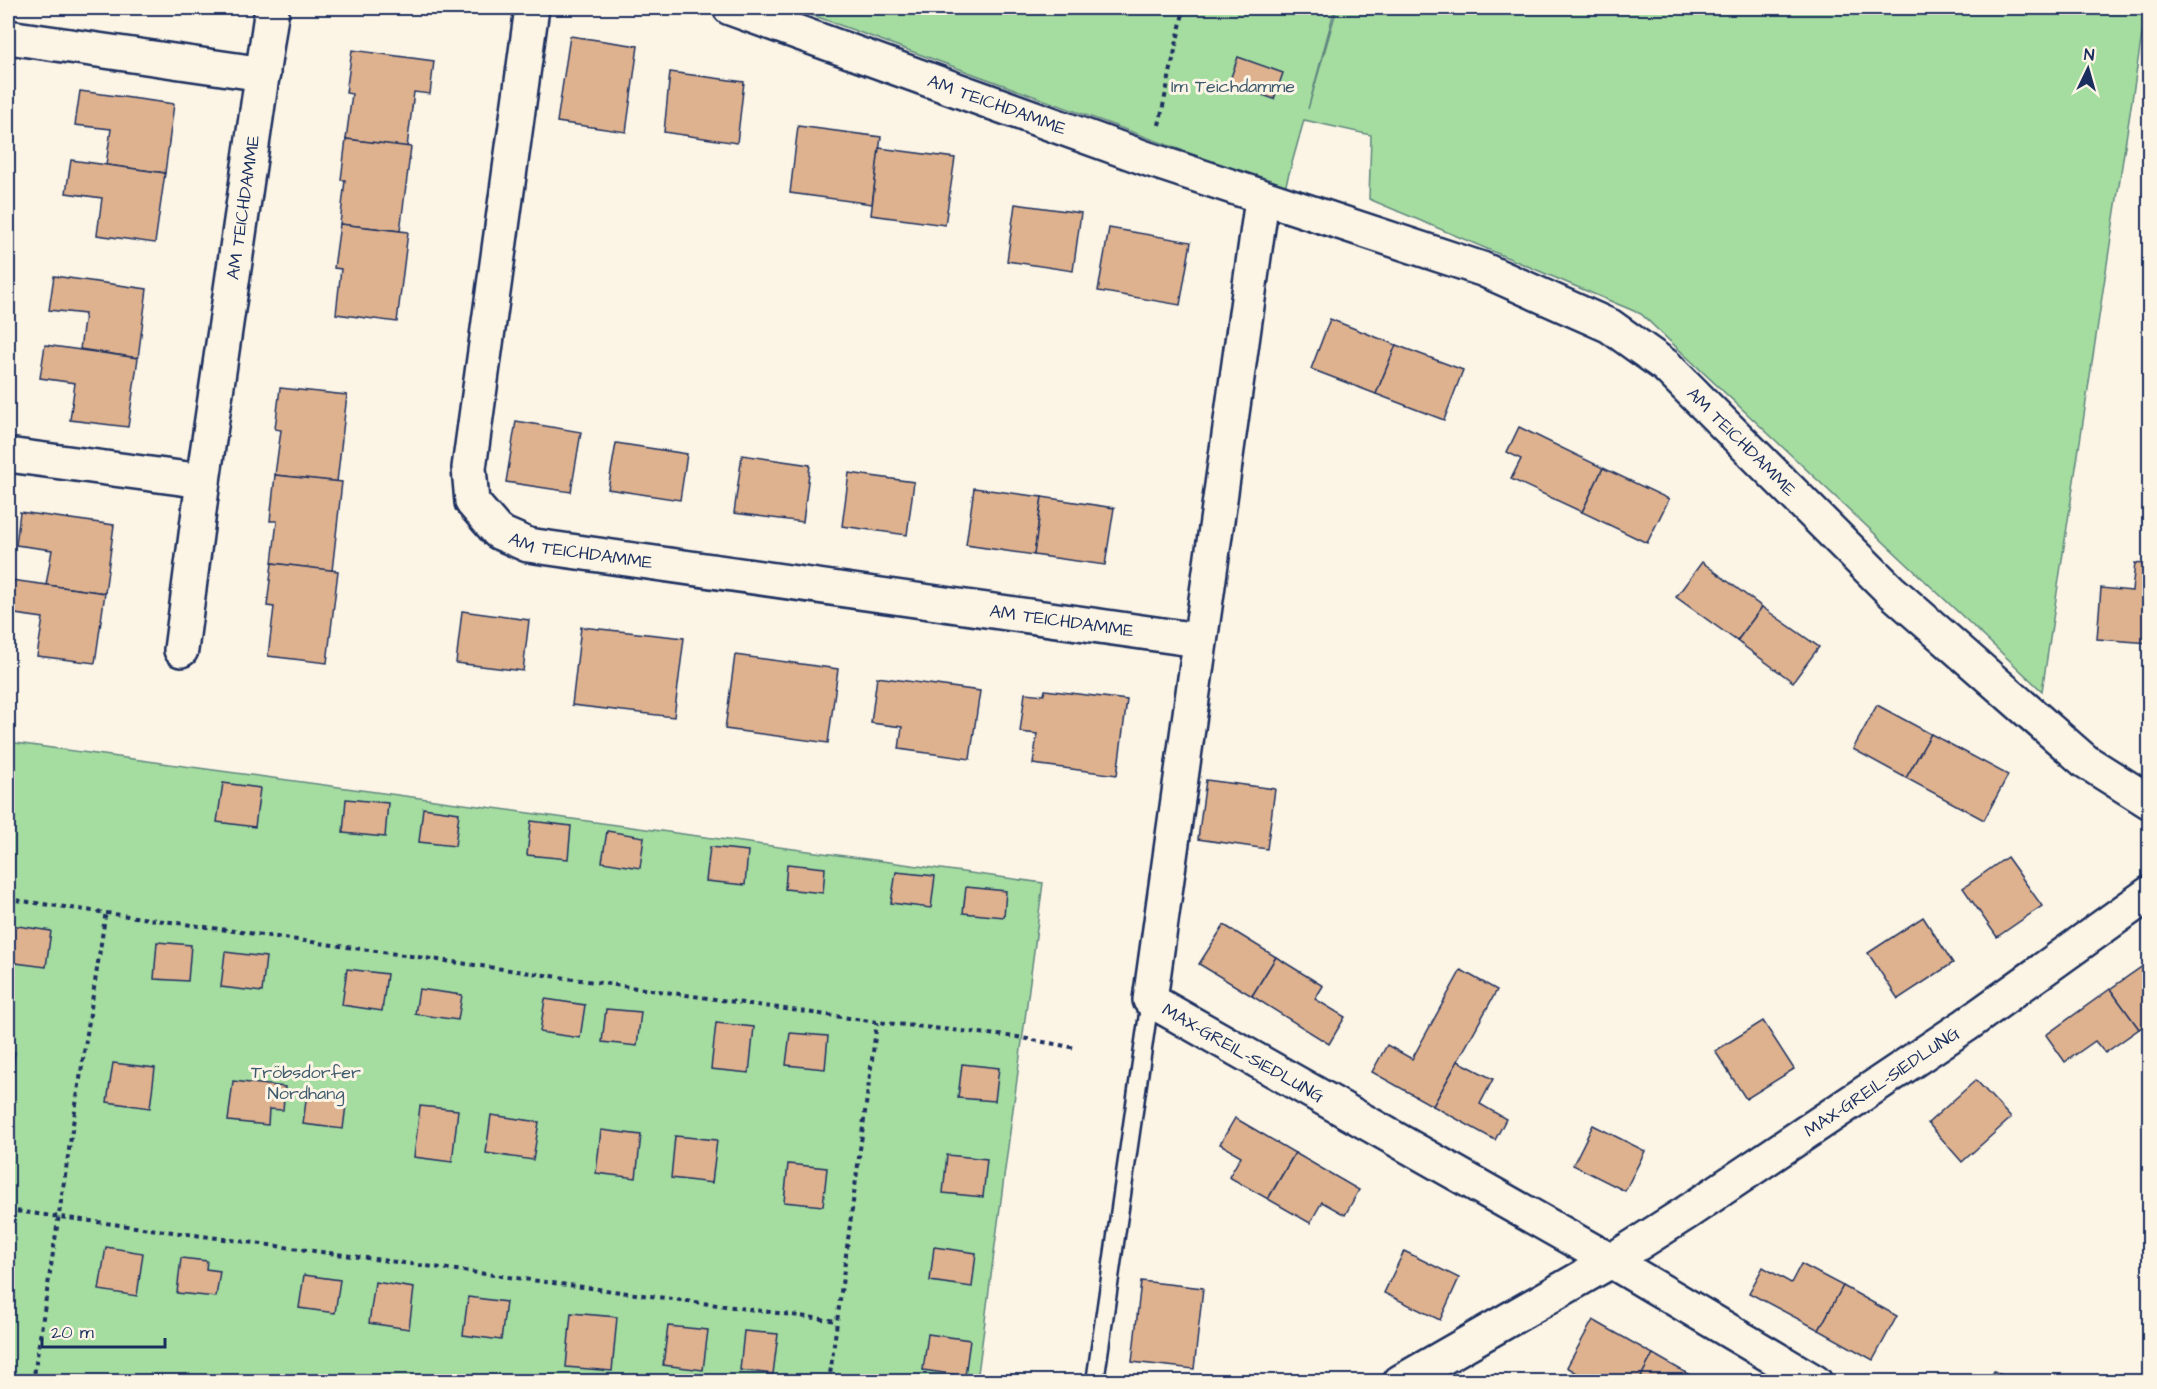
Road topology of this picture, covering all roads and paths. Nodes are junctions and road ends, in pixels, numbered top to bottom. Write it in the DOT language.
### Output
graph roads {
  1 [pos="272,8"];
  2 [pos="532,8"];
  3 [pos="730,8"];
  4 [pos="1184,8"];
  5 [pos="8,37"];
  6 [pos="262,75"];
  7 [pos="1161,118"];
  8 [pos="1263,199"];
  9 [pos="8,455"];
  10 [pos="203,481"];
  11 [pos="1198,639"];
  12 [pos="182,650"];
  13 [pos="2150,802"];
  14 [pos="2150,893"];
  15 [pos="8,898"];
  16 [pos="106,911"];
  17 [pos="1150,1000"];
  18 [pos="877,1022"];
  19 [pos="1076,1048"];
  20 [pos="8,1210"];
  21 [pos="57,1216"];
  22 [pos="1611,1261"];
  23 [pos="837,1321"];
  24 [pos="33,1382"];
  25 [pos="829,1382"];
  26 [pos="1095,1382"];
  27 [pos="1400,1382"];
  28 [pos="1815,1382"];
  1 -- 6 [label="street, AM TEICHDAMME"];
  2 -- 11 [label="street, AM TEICHDAMME"];
  3 -- 8 [label="street, AM TEICHDAMME"];
  4 -- 7 [label="path"];
  5 -- 6 [label="street"];
  6 -- 10 [label="street, AM TEICHDAMME"];
  8 -- 11 [label="street"];
  8 -- 13 [label="street, AM TEICHDAMME"];
  9 -- 10 [label="street"];
  10 -- 12 [label="street, AM TEICHDAMME"];
  11 -- 17 [label="street"];
  14 -- 22 [label="street, MAX-GREIL-SIEDLUNG"];
  15 -- 16 [label="path"];
  16 -- 18 [label="path"];
  16 -- 21 [label="path"];
  17 -- 22 [label="street, MAX-GREIL-SIEDLUNG"];
  17 -- 26 [label="lane, MAX-GREIL-SIEDLUNG"];
  18 -- 19 [label="path"];
  18 -- 23 [label="path"];
  20 -- 21 [label="path"];
  21 -- 23 [label="path"];
  21 -- 24 [label="path"];
  22 -- 27 [label="street, MAX-GREIL-SIEDLUNG"];
  22 -- 28 [label="street, MAX-GREIL-SIEDLUNG"];
  23 -- 25 [label="path"];
}
